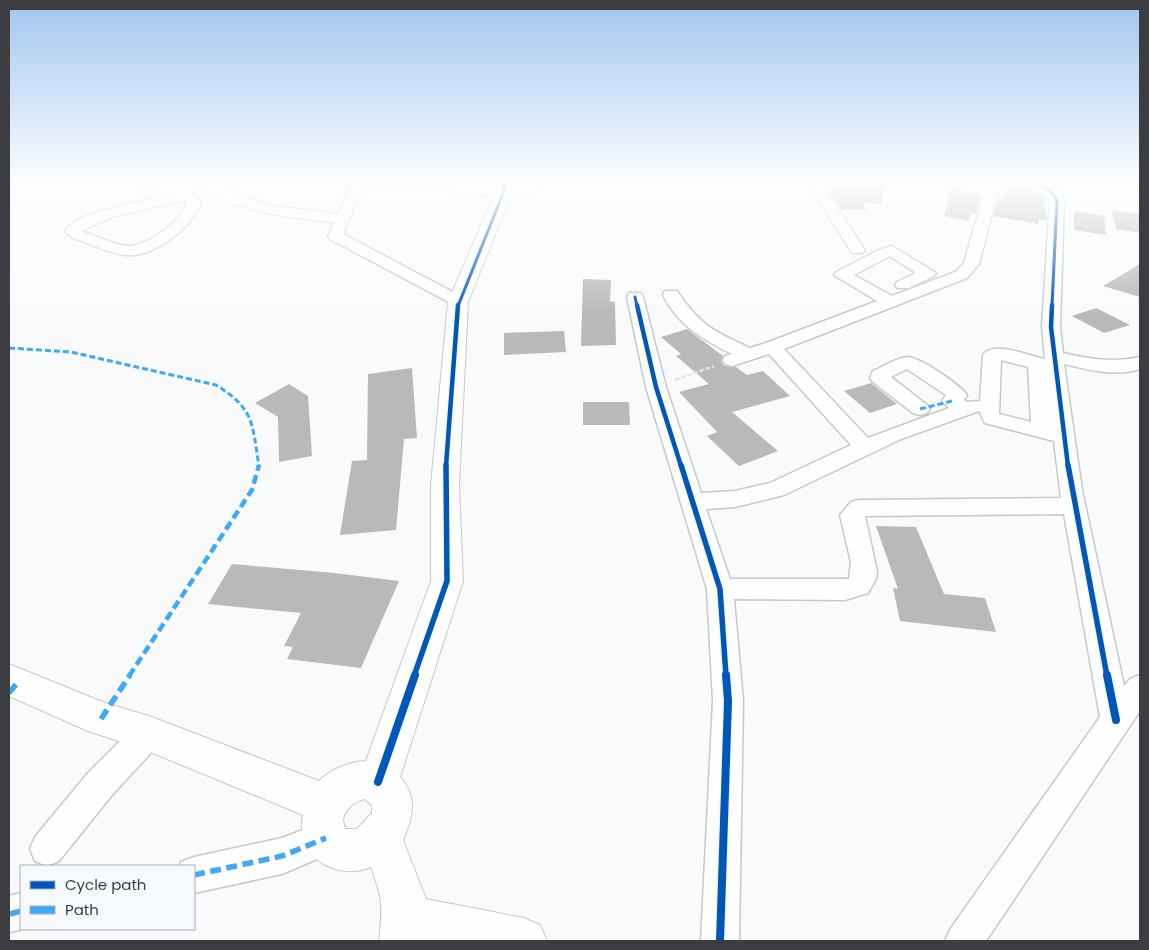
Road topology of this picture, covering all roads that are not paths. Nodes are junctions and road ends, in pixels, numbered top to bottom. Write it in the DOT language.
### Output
graph roads {
  1 [pos="76,227"];
  2 [pos="175,227"];
  3 [pos="338,227"];
  4 [pos="488,227"];
  5 [pos="842,227"];
  6 [pos="981,227"];
  7 [pos="1056,227"];
  8 [pos="857,250"];
  9 [pos="671,295"];
  10 [pos="635,297"];
  11 [pos="458,302"];
  12 [pos="772,347"];
  13 [pos="1049,363"];
  14 [pos="1140,364"];
  15 [pos="1050,397"];
  16 [pos="920,409"];
  17 [pos="1042,431"];
  18 [pos="1065,436"];
  19 [pos="865,447"];
  20 [pos="691,502"];
  21 [pos="1074,506"];
  22 [pos="720,589"];
  23 [pos="12,685"];
  24 [pos="1140,688"];
  25 [pos="1116,720"];
  26 [pos="149,733"];
  27 [pos="378,782"];
  28 [pos="326,821"];
  29 [pos="382,837"];
  30 [pos="46,850"];
  31 [pos="195,875"];
  32 [pos="404,929"];
  33 [pos="524,941"];
  34 [pos="720,941"];
  35 [pos="964,941"];
  1 -- 2 [label="street"];
  3 -- 11 [label="street"];
  4 -- 11 [label="street"];
  5 -- 8 [label="street"];
  6 -- 12 [label="street"];
  7 -- 13 [label="street"];
  9 -- 12 [label="street"];
  10 -- 20 [label="street"];
  11 -- 27 [label="street"];
  12 -- 19 [label="street"];
  13 -- 14 [label="street"];
  13 -- 15 [label="street"];
  13 -- 17 [label="street"];
  15 -- 17 [label="street"];
  15 -- 18 [label="street"];
  16 -- 19 [label="street"];
  17 -- 18 [label="street"];
  18 -- 21 [label="street"];
  19 -- 20 [label="street"];
  20 -- 22 [label="street"];
  21 -- 22 [label="street"];
  21 -- 25 [label="street"];
  22 -- 34 [label="street"];
  23 -- 26 [label="street"];
  24 -- 25 [label="street"];
  25 -- 35 [label="street"];
  26 -- 28 [label="street"];
  26 -- 30 [label="street"];
  27 -- 28 [label="street"];
  27 -- 29 [label="street"];
  28 -- 29 [label="street"];
  28 -- 31 [label="street"];
  29 -- 32 [label="street"];
  32 -- 33 [label="street"];
}
